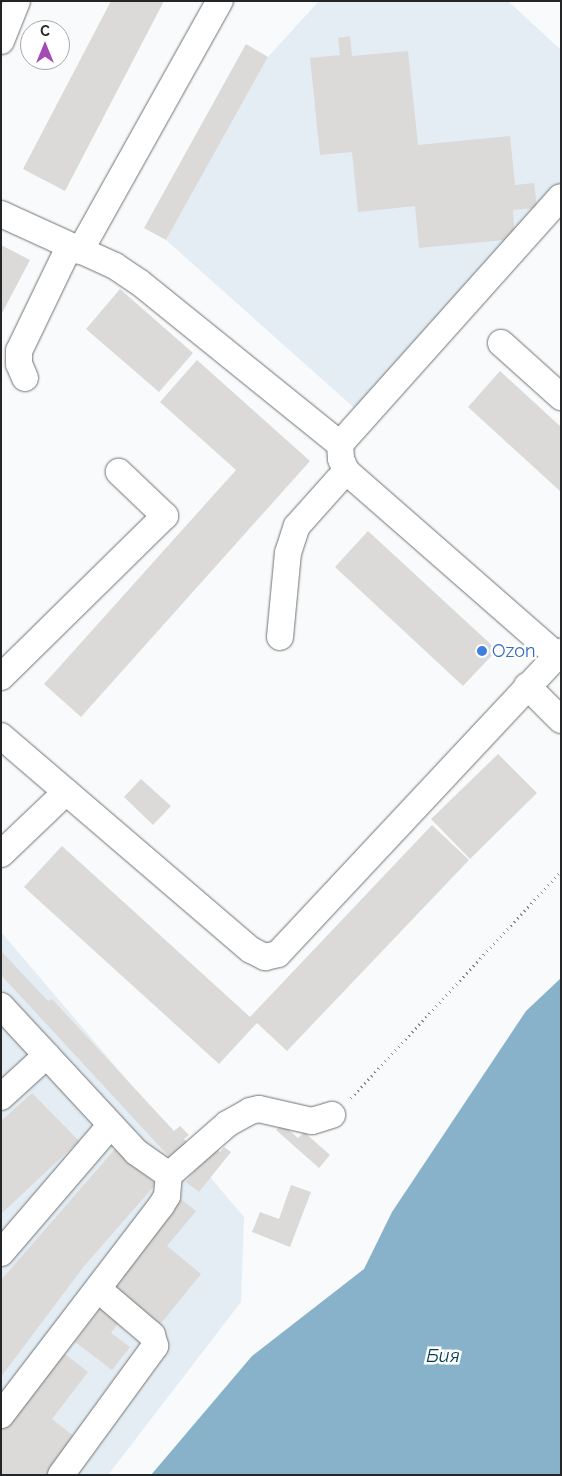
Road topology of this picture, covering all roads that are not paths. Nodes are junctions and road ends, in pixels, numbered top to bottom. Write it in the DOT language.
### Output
graph roads {
  1 [pos="17,1"];
  2 [pos="220,1"];
  3 [pos="1,41"];
  4 [pos="561,197"];
  5 [pos="1,214"];
  6 [pos="74,250"];
  7 [pos="501,343"];
  8 [pos="25,378"];
  9 [pos="561,397"];
  10 [pos="340,444"];
  11 [pos="346,471"];
  12 [pos="119,472"];
  13 [pos="280,637"];
  14 [pos="559,654"];
  15 [pos="1,677"];
  16 [pos="526,686"];
  17 [pos="561,720"];
  18 [pos="1,736"];
  19 [pos="66,792"];
  20 [pos="1,854"];
  21 [pos="1,1006"];
  22 [pos="47,1056"];
  23 [pos="1,1097"];
  24 [pos="332,1115"];
  25 [pos="110,1126"];
  26 [pos="169,1175"];
  27 [pos="1,1253"];
  28 [pos="98,1289"];
  29 [pos="1,1415"];
  30 [pos="62,1475"];
  1 -- 3 [label="street"];
  2 -- 6 [label="street"];
  4 -- 10 [label="street"];
  5 -- 6 [label="street"];
  6 -- 8 [label="street"];
  6 -- 10 [label="street"];
  7 -- 9 [label="street"];
  10 -- 11 [label="street"];
  11 -- 13 [label="street"];
  11 -- 14 [label="street"];
  12 -- 15 [label="street"];
  14 -- 16 [label="street"];
  16 -- 17 [label="street"];
  16 -- 19 [label="street"];
  18 -- 19 [label="street"];
  19 -- 20 [label="street"];
  21 -- 22 [label="street"];
  22 -- 23 [label="street"];
  22 -- 25 [label="street"];
  24 -- 26 [label="street"];
  25 -- 26 [label="street"];
  25 -- 27 [label="street"];
  26 -- 28 [label="street"];
  28 -- 29 [label="street"];
  28 -- 30 [label="street"];
}
